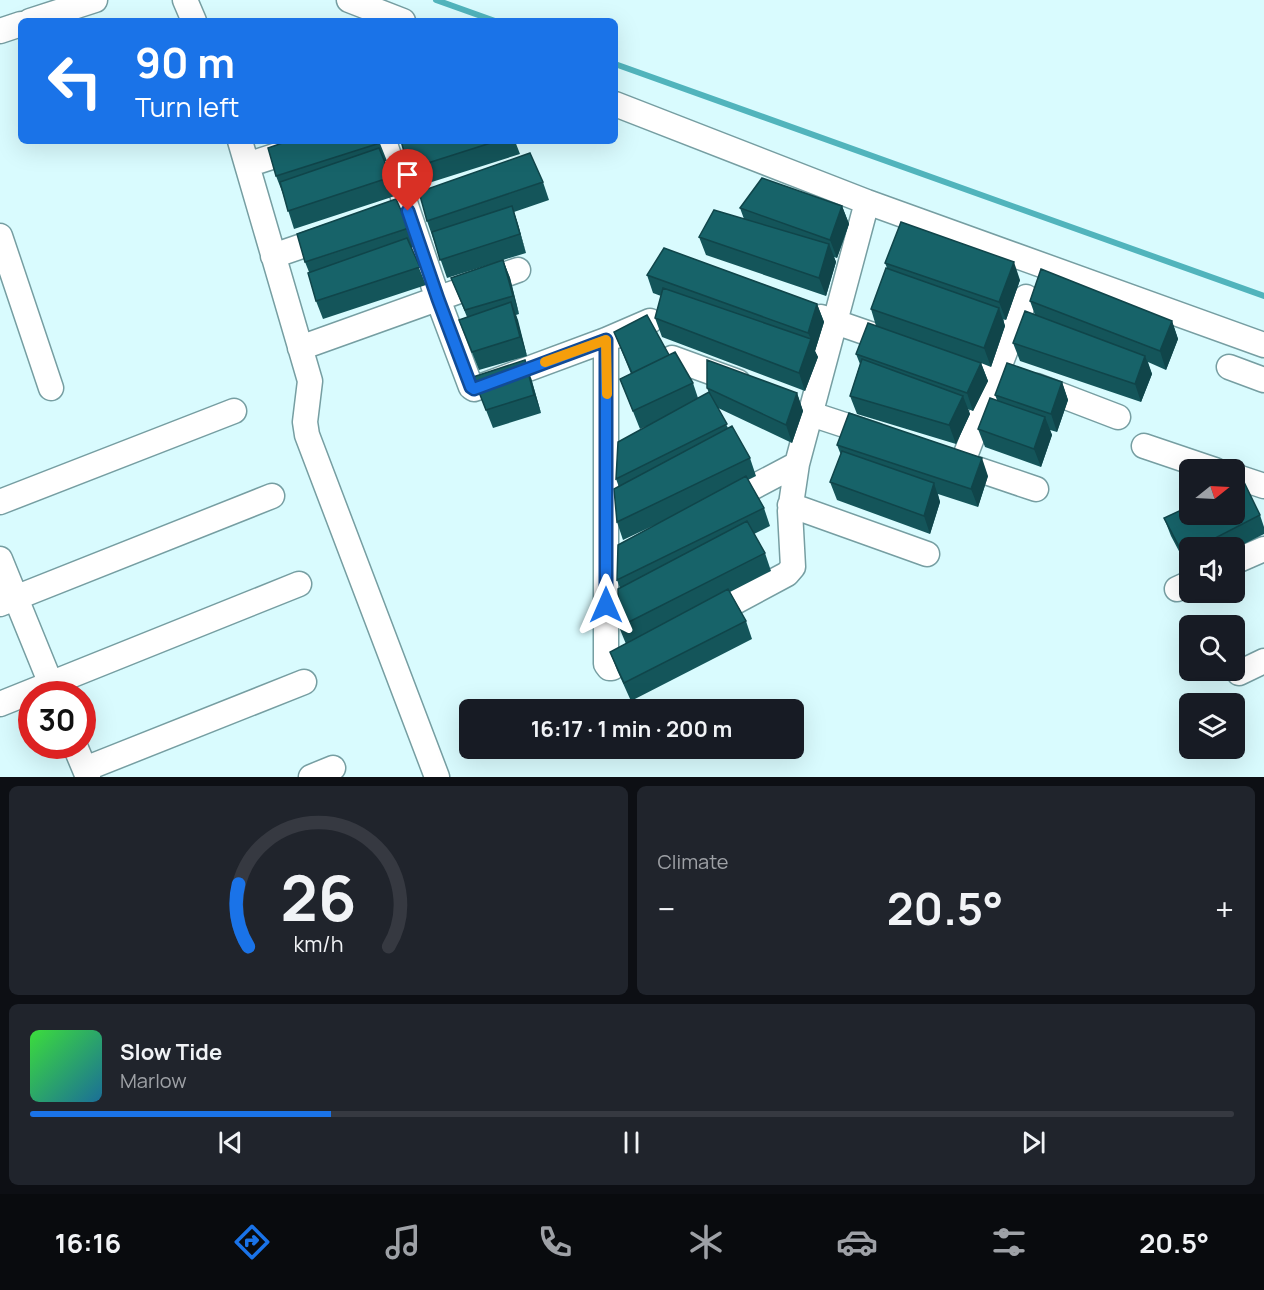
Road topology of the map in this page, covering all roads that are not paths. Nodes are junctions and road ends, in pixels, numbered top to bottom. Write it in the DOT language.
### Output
graph roads {
  1 [pos="95,0"];
  2 [pos="185,0"];
  3 [pos="349,0"];
  4 [pos="39,18"];
  5 [pos="193,18"];
  6 [pos="395,18"];
  7 [pos="18,25"];
  8 [pos="0,31"];
  9 [pos="618,105"];
  10 [pos="241,144"];
  11 [pos="312,144"];
  12 [pos="385,144"];
  13 [pos="247,165"];
  14 [pos="431,203"];
  15 [pos="397,214"];
  16 [pos="856,215"];
  17 [pos="352,229"];
  18 [pos="0,236"];
  19 [pos="273,256"];
  20 [pos="518,270"];
  21 [pos="1026,297"];
  22 [pos="438,299"];
  23 [pos="803,310"];
  24 [pos="651,321"];
  25 [pos="836,322"];
  26 [pos="606,340"];
  27 [pos="1264,345"];
  28 [pos="300,348"];
  29 [pos="672,358"];
  30 [pos="1230,367"];
  31 [pos="996,375"];
  32 [pos="1264,380"];
  33 [pos="51,388"];
  34 [pos="759,390"];
  35 [pos="805,408"];
  36 [pos="234,411"];
  37 [pos="1118,417"];
  38 [pos="897,442"];
  39 [pos="1144,446"];
  40 [pos="930,453"];
  41 [pos="1182,459"];
  42 [pos="797,464"];
  43 [pos="962,464"];
  44 [pos="1245,480"];
  45 [pos="1264,486"];
  46 [pos="1036,489"];
  47 [pos="272,496"];
  48 [pos="0,502"];
  49 [pos="790,505"];
  50 [pos="707,512"];
  51 [pos="1264,549"];
  52 [pos="927,554"];
  53 [pos="1245,557"];
  54 [pos="0,559"];
  55 [pos="299,584"];
  56 [pos="8,601"];
  57 [pos="1264,661"];
  58 [pos="1245,670"];
  59 [pos="48,681"];
  60 [pos="71,681"];
  61 [pos="304,682"];
  62 [pos="18,699"];
  63 [pos="0,704"];
  64 [pos="81,759"];
  65 [pos="333,768"];
  66 [pos="87,773"];
  67 [pos="310,777"];
  68 [pos="437,777"];
  1 -- 4 [label="street"];
  2 -- 5 [label="street"];
  3 -- 6 [label="street"];
  7 -- 8 [label="street"];
  9 -- 16 [label="street"];
  10 -- 13 [label="street"];
  11 -- 13 [label="street"];
  12 -- 15 [label="street"];
  13 -- 19 [label="street"];
  14 -- 15 [label="street"];
  15 -- 22 [label="street"];
  16 -- 25 [label="street"];
  16 -- 27 [label="street"];
  17 -- 19 [label="street"];
  18 -- 33 [label="street"];
  19 -- 28 [label="street"];
  20 -- 22 [label="street"];
  21 -- 31 [label="street"];
  22 -- 26 [label="street"];
  22 -- 28 [label="street"];
  23 -- 25 [label="street"];
  24 -- 26 [label="street"];
  25 -- 31 [label="street"];
  25 -- 35 [label="street"];
  26 -- 49 [label="street"];
  28 -- 68 [label="street"];
  29 -- 34 [label="street"];
  30 -- 32 [label="street"];
  31 -- 37 [label="street"];
  31 -- 43 [label="street"];
  35 -- 38 [label="street"];
  35 -- 42 [label="street"];
  36 -- 48 [label="street"];
  39 -- 41 [label="street"];
  40 -- 43 [label="street"];
  42 -- 49 [label="street"];
  42 -- 50 [label="street"];
  43 -- 46 [label="street"];
  44 -- 45 [label="street"];
  47 -- 56 [label="street"];
  49 -- 52 [label="street"];
  51 -- 53 [label="street"];
  54 -- 56 [label="street"];
  55 -- 60 [label="street"];
  56 -- 59 [label="street"];
  57 -- 58 [label="street"];
  61 -- 66 [label="street"];
  62 -- 63 [label="street"];
  64 -- 66 [label="street"];
  65 -- 67 [label="street"];
}
